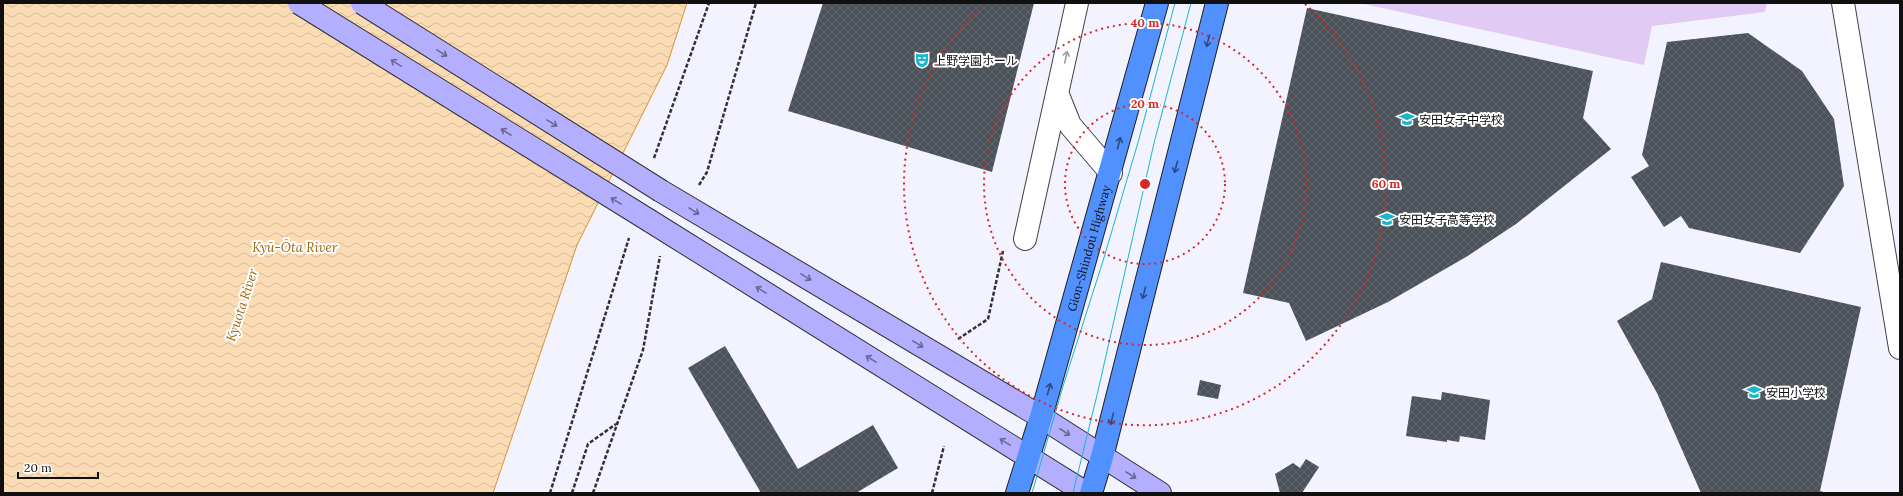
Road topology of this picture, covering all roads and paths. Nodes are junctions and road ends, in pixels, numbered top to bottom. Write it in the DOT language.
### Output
graph roads {
  1 [pos="299,3"];
  2 [pos="362,3"];
  3 [pos="709,3"];
  4 [pos="756,3"];
  5 [pos="1077,3"];
  6 [pos="1157,3"];
  7 [pos="1217,3"];
  8 [pos="1843,3"];
  9 [pos="1058,95"];
  10 [pos="654,159"];
  11 [pos="1111,173"];
  12 [pos="697,189"];
  13 [pos="630,235"];
  14 [pos="1025,239"];
  15 [pos="660,254"];
  16 [pos="1900,348"];
  17 [pos="1041,417"];
  18 [pos="617,423"];
  19 [pos="944,446"];
  20 [pos="1028,456"];
  21 [pos="1102,456"];
  22 [pos="550,493"];
  23 [pos="572,493"];
  24 [pos="593,493"];
  25 [pos="932,493"];
  26 [pos="1017,493"];
  27 [pos="1086,493"];
  28 [pos="1091,493"];
  29 [pos="1160,493"];
  20 -- 1 [label="street, one-way, bridge"];
  2 -- 17 [label="street, one-way, bridge"];
  3 -- 10 [label="path"];
  4 -- 12 [label="path"];
  9 -- 5 [label="street, one-way"];
  11 -- 6 [label="highway, Gion-Shindou Highway, one-way"];
  7 -- 21 [label="highway, one-way"];
  8 -- 16 [label="street"];
  9 -- 11 [label="street"];
  9 -- 14 [label="street"];
  17 -- 11 [label="highway, Gion-Shindou Highway, one-way"];
  13 -- 22 [label="path"];
  15 -- 18 [label="path"];
  17 -- 20 [label="highway, Gion-Shindou Highway"];
  17 -- 21 [label="street, one-way"];
  18 -- 23 [label="path"];
  18 -- 24 [label="path"];
  19 -- 25 [label="path"];
  20 -- 26 [label="highway, Gion-Shindou Highway"];
  20 -- 27 [label="street"];
  21 -- 28 [label="highway"];
  21 -- 29 [label="street, one-way"];
}
